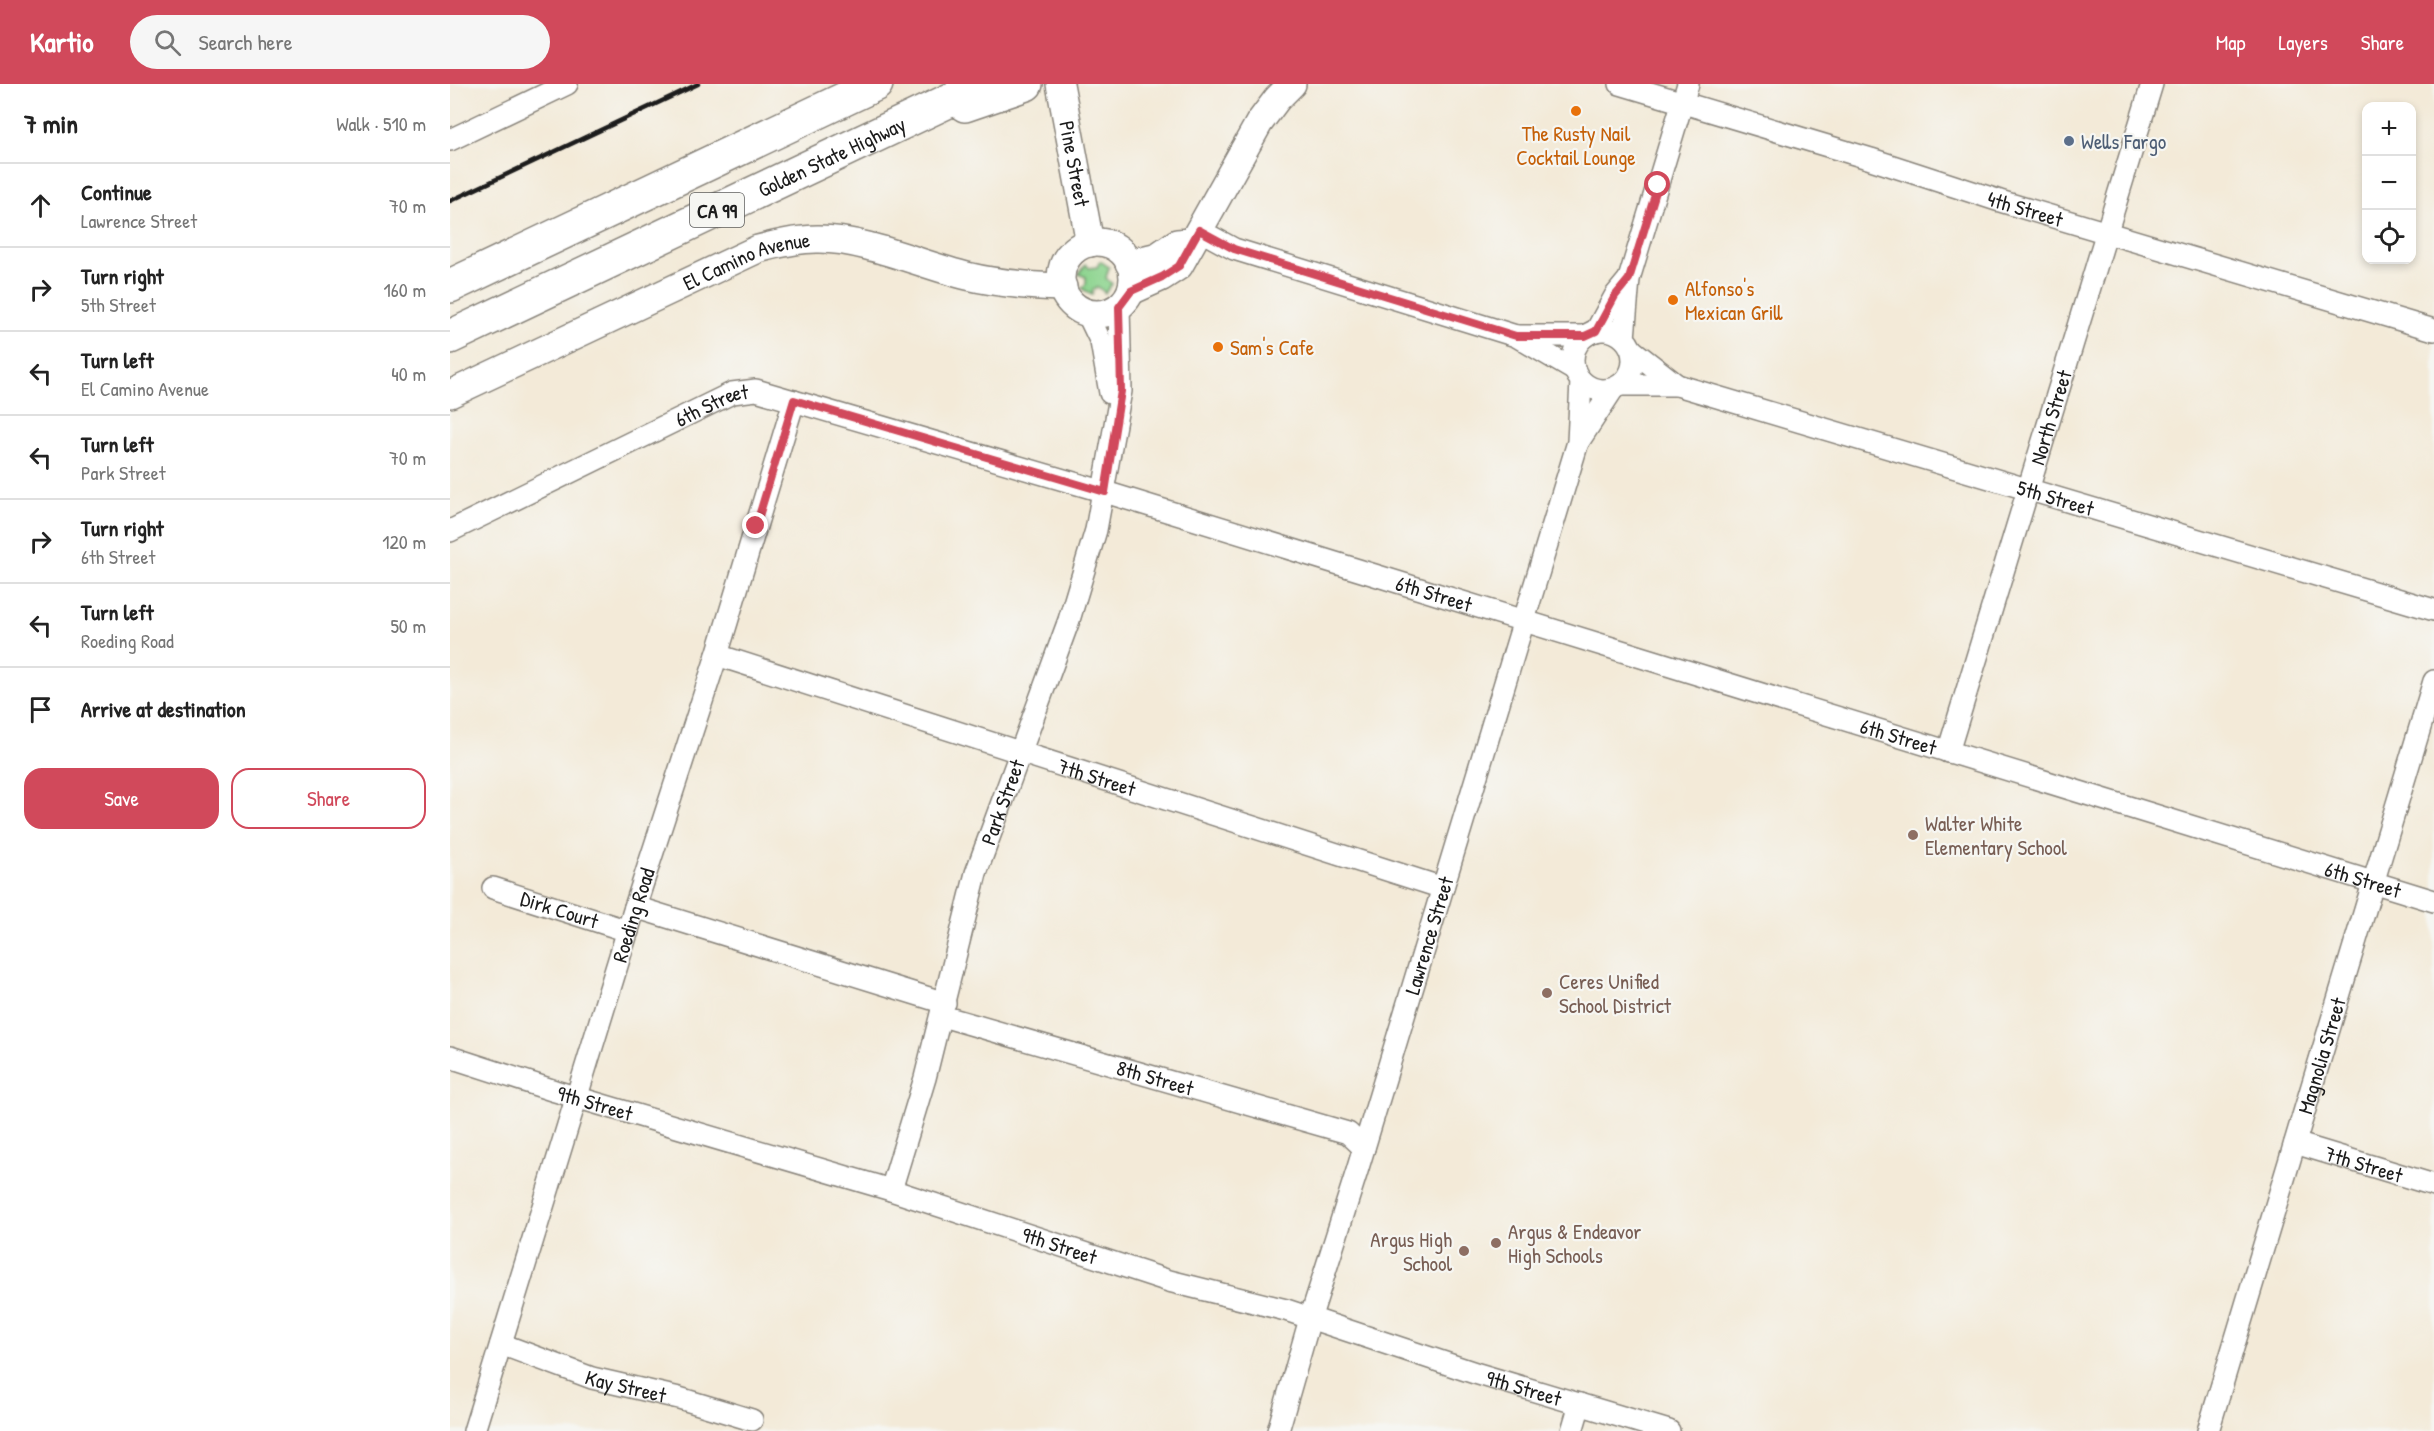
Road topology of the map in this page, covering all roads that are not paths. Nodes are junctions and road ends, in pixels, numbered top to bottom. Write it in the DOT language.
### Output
graph roads {
  1 [pos="567,84"];
  2 [pos="876,84"];
  3 [pos="984,84"];
  4 [pos="1026,84"];
  5 [pos="1060,84"];
  6 [pos="1292,84"];
  7 [pos="1620,84"];
  8 [pos="2152,84"];
  9 [pos="1685,94"];
  10 [pos="867,139"];
  11 [pos="450,140"];
  12 [pos="2108,232"];
  13 [pos="1195,236"];
  14 [pos="1090,243"];
  15 [pos="1130,263"];
  16 [pos="1629,279"];
  17 [pos="450,286"];
  18 [pos="1063,287"];
  19 [pos="1125,299"];
  20 [pos="1087,313"];
  21 [pos="2434,330"];
  22 [pos="1591,333"];
  23 [pos="1516,336"];
  24 [pos="450,337"];
  25 [pos="1628,344"];
  26 [pos="1577,376"];
  27 [pos="1677,385"];
  28 [pos="1618,387"];
  29 [pos="450,394"];
  30 [pos="794,400"];
  31 [pos="1116,417"];
  32 [pos="1578,442"];
  33 [pos="2027,489"];
  34 [pos="1105,492"];
  35 [pos="450,531"];
  36 [pos="2434,610"];
  37 [pos="1524,622"];
  38 [pos="717,656"];
  39 [pos="2434,681"];
  40 [pos="1020,752"];
  41 [pos="1948,752"];
  42 [pos="2373,883"];
  43 [pos="494,888"];
  44 [pos="1443,888"];
  45 [pos="2434,901"];
  46 [pos="635,907"];
  47 [pos="628,931"];
  48 [pos="943,1009"];
  49 [pos="450,1057"];
  50 [pos="577,1097"];
  51 [pos="2295,1143"];
  52 [pos="1364,1148"];
  53 [pos="2434,1185"];
  54 [pos="891,1190"];
  55 [pos="1310,1319"];
  56 [pos="501,1344"];
  57 [pos="1580,1404"];
  58 [pos="752,1420"];
  59 [pos="474,1431"];
  60 [pos="1278,1431"];
  61 [pos="1572,1431"];
  62 [pos="1669,1431"];
  63 [pos="2208,1431"];
  1 -- 11 [label="street"];
  2 -- 17 [label="highway, Golden State Highway / CA 99"];
  3 -- 10 [label="highway, Golden State Highway / CA 99"];
  4 -- 10 [label="highway"];
  5 -- 14 [label="street, Pine Street"];
  6 -- 13 [label="street"];
  7 -- 9 [label="street, 4th Street"];
  8 -- 12 [label="street, North Street"];
  9 -- 12 [label="street, 4th Street"];
  9 -- 16 [label="street"];
  10 -- 24 [label="highway, Golden State Highway / CA 99"];
  12 -- 21 [label="street, 4th Street"];
  12 -- 33 [label="street, North Street"];
  13 -- 15 [label="street"];
  13 -- 19 [label="street"];
  13 -- 23 [label="street"];
  14 -- 15 [label="street"];
  14 -- 18 [label="street"];
  15 -- 19 [label="street"];
  16 -- 22 [label="street"];
  16 -- 25 [label="street"];
  18 -- 20 [label="street"];
  18 -- 29 [label="street, El Camino Avenue"];
  19 -- 20 [label="street"];
  19 -- 31 [label="street, Park Street"];
  20 -- 31 [label="street, Park Street"];
  22 -- 23 [label="street"];
  22 -- 25 [label="street"];
  22 -- 26 [label="street"];
  23 -- 26 [label="street"];
  25 -- 27 [label="street, 5th Street"];
  25 -- 28 [label="street"];
  26 -- 28 [label="street"];
  26 -- 32 [label="street, Lawrence Street"];
  27 -- 28 [label="street, 5th Street"];
  27 -- 33 [label="street, 5th Street"];
  28 -- 32 [label="street, Lawrence Street"];
  30 -- 34 [label="street, 6th Street"];
  30 -- 35 [label="street, 6th Street"];
  30 -- 38 [label="street, Roeding Road"];
  31 -- 34 [label="street, Park Street"];
  32 -- 37 [label="street, Lawrence Street"];
  33 -- 36 [label="street, 5th Street"];
  33 -- 41 [label="street, North Street"];
  34 -- 37 [label="street, 6th Street"];
  34 -- 40 [label="street, Park Street"];
  37 -- 41 [label="street, 6th Street"];
  37 -- 44 [label="street, Lawrence Street"];
  38 -- 40 [label="street, 7th Street"];
  38 -- 46 [label="street, Roeding Road"];
  39 -- 42 [label="street, Magnolia Street"];
  40 -- 44 [label="street, 7th Street"];
  40 -- 48 [label="street, Park Street"];
  41 -- 42 [label="street, 6th Street"];
  42 -- 45 [label="street, 6th Street"];
  42 -- 51 [label="street, Magnolia Street"];
  43 -- 47 [label="street, Dirk Court"];
  44 -- 52 [label="street, Lawrence Street"];
  46 -- 47 [label="street, Roeding Road"];
  46 -- 48 [label="street, 8th Street"];
  47 -- 50 [label="street, Roeding Road"];
  48 -- 52 [label="street, 8th Street"];
  48 -- 54 [label="street, Park Street"];
  49 -- 50 [label="street, 9th Street"];
  50 -- 54 [label="street, 9th Street"];
  50 -- 56 [label="street, Roeding Road"];
  51 -- 53 [label="street, 7th Street"];
  51 -- 63 [label="street, Magnolia Street"];
  52 -- 55 [label="street, Lawrence Street"];
  54 -- 55 [label="street, 9th Street"];
  55 -- 57 [label="street, 9th Street"];
  55 -- 60 [label="street, Lawrence Street"];
  56 -- 58 [label="street, Kay Street"];
  56 -- 59 [label="street, Roeding Road"];
  57 -- 61 [label="street"];
  57 -- 62 [label="street, 9th Street"];
}
